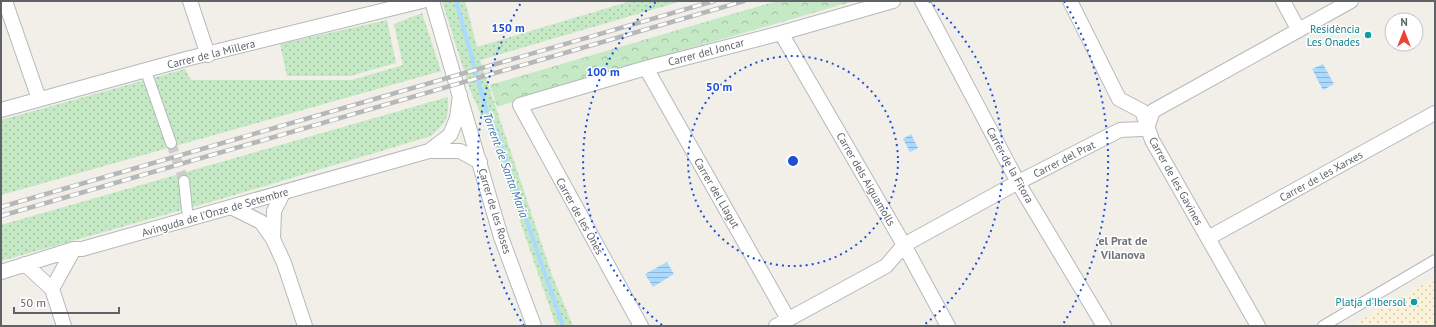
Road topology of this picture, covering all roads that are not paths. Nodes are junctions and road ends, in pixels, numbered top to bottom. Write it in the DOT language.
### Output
graph roads {
  1 [pos="5,1"];
  2 [pos="190,1"];
  3 [pos="422,1"];
  4 [pos="432,1"];
  5 [pos="893,1"];
  6 [pos="922,1"];
  7 [pos="1070,1"];
  8 [pos="1283,1"];
  9 [pos="1351,1"];
  10 [pos="1298,29"];
  11 [pos="781,33"];
  12 [pos="208,54"];
  13 [pos="646,68"];
  14 [pos="148,77"];
  15 [pos="460,95"];
  16 [pos="39,99"];
  17 [pos="520,105"];
  18 [pos="1,110"];
  19 [pos="1435,113"];
  20 [pos="1148,125"];
  21 [pos="171,143"];
  22 [pos="429,151"];
  23 [pos="480,162"];
  24 [pos="184,181"];
  25 [pos="1019,184"];
  26 [pos="283,193"];
  27 [pos="231,207"];
  28 [pos="187,210"];
  29 [pos="273,238"];
  30 [pos="1208,238"];
  31 [pos="904,245"];
  32 [pos="74,249"];
  33 [pos="1435,260"];
  34 [pos="25,264"];
  35 [pos="1,272"];
  36 [pos="52,289"];
  37 [pos="782,322"];
  38 [pos="64,326"];
  39 [pos="305,326"];
  40 [pos="534,326"];
  41 [pos="641,326"];
  42 [pos="948,326"];
  43 [pos="1104,326"];
  44 [pos="1258,326"];
  45 [pos="1322,326"];
  1 -- 16 [label="street"];
  2 -- 12 [label="street"];
  3 -- 12 [label="street, Carrer de la Millera"];
  4 -- 15 [label="street, Carrer de les Roses"];
  5 -- 11 [label="street, Carrer del Joncar"];
  6 -- 25 [label="street, Carrer de la Fitora"];
  7 -- 20 [label="street, Carrer de les Gavines"];
  8 -- 10 [label="street"];
  9 -- 10 [label="street"];
  10 -- 20 [label="street"];
  11 -- 13 [label="street, Carrer del Joncar"];
  11 -- 31 [label="street, Carrer dels Aiguamolls"];
  12 -- 16 [label="street, Carrer de la Millera"];
  13 -- 17 [label="street, Carrer del Joncar"];
  13 -- 37 [label="street, Carrer del Llagut"];
  14 -- 21 [label="street"];
  15 -- 22 [label="street, Avinguda de l'Onze de Setembre"];
  15 -- 23 [label="street, Carrer de les Roses"];
  16 -- 18 [label="street, Carrer de la Millera"];
  17 -- 41 [label="street, Carrer de les Ones"];
  19 -- 30 [label="street, Carrer de les Xarxes"];
  20 -- 25 [label="street, Carrer del Prat"];
  20 -- 30 [label="street, Carrer de les Gavines"];
  22 -- 23 [label="street, Avinguda de l'Onze de Setembre"];
  22 -- 26 [label="street, Avinguda de l'Onze de Setembre"];
  23 -- 40 [label="street, Carrer de les Roses"];
  24 -- 28 [label="street"];
  25 -- 31 [label="street, Carrer del Prat"];
  25 -- 43 [label="street, Carrer de la Fitora"];
  26 -- 27 [label="street, Avinguda de l'Onze de Setembre"];
  26 -- 29 [label="street"];
  27 -- 29 [label="street"];
  27 -- 32 [label="street, Avinguda de l'Onze de Setembre"];
  29 -- 39 [label="street"];
  30 -- 44 [label="street, Carrer de les Gavines"];
  31 -- 37 [label="street, Carrer del Prat"];
  31 -- 42 [label="street, Carrer dels Aiguamolls"];
  32 -- 34 [label="street, Avinguda de l'Onze de Setembre"];
  32 -- 36 [label="street"];
  33 -- 45 [label="street"];
  34 -- 35 [label="street, Avinguda de l'Onze de Setembre"];
  34 -- 36 [label="street"];
  36 -- 38 [label="street"];
}
